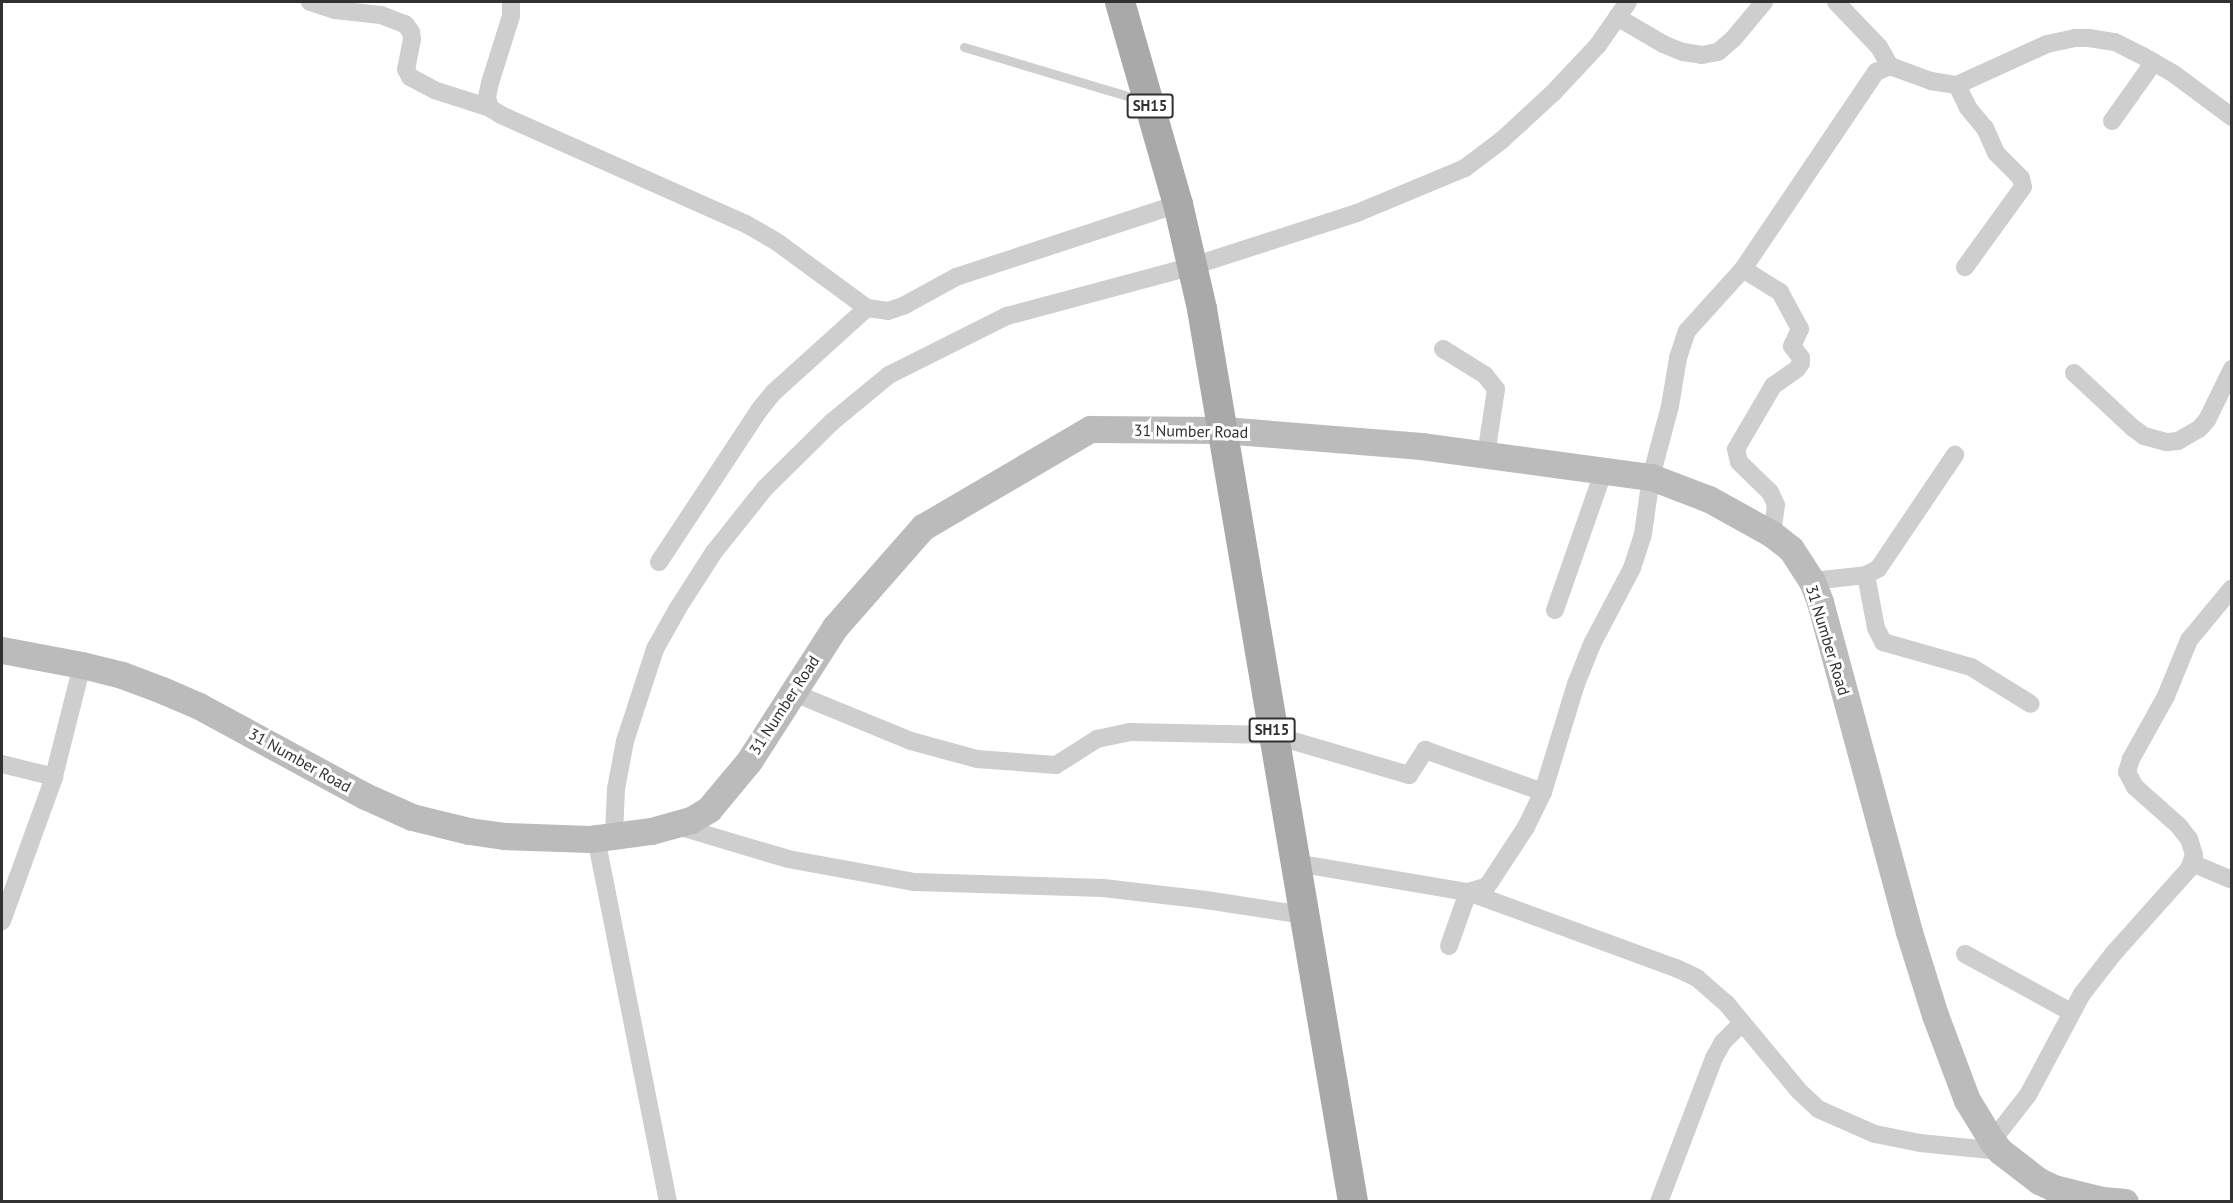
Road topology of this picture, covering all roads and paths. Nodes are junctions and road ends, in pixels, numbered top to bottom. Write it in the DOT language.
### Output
graph roads {
  1 [pos="310,2"];
  2 [pos="512,2"];
  3 [pos="1120,2"];
  4 [pos="1628,2"];
  5 [pos="1764,2"];
  6 [pos="1836,2"];
  7 [pos="1617,17"];
  8 [pos="964,47"];
  9 [pos="2154,63"];
  10 [pos="1890,66"];
  11 [pos="1957,85"];
  12 [pos="1149,103"];
  13 [pos="490,108"];
  14 [pos="2231,115"];
  15 [pos="2112,121"];
  16 [pos="1178,208"];
  17 [pos="1192,263"];
  18 [pos="1965,267"];
  19 [pos="1743,269"];
  20 [pos="867,308"];
  21 [pos="1443,349"];
  22 [pos="2232,369"];
  23 [pos="2074,373"];
  24 [pos="1223,430"];
  25 [pos="1486,455"];
  26 [pos="1955,455"];
  27 [pos="1604,470"];
  28 [pos="1650,477"];
  29 [pos="1772,534"];
  30 [pos="659,562"];
  31 [pos="1866,575"];
  32 [pos="1812,581"];
  33 [pos="2232,588"];
  34 [pos="1555,610"];
  35 [pos="2,650"];
  36 [pos="82,665"];
  37 [pos="794,693"];
  38 [pos="2031,704"];
  39 [pos="1273,735"];
  40 [pos="2,764"];
  41 [pos="54,777"];
  42 [pos="1543,792"];
  43 [pos="674,825"];
  44 [pos="594,838"];
  45 [pos="1296,863"];
  46 [pos="2192,863"];
  47 [pos="2232,880"];
  48 [pos="1468,892"];
  49 [pos="1304,915"];
  50 [pos="2,921"];
  51 [pos="1449,946"];
  52 [pos="1965,954"];
  53 [pos="2071,1012"];
  54 [pos="1742,1023"];
  55 [pos="1996,1146"];
  56 [pos="2065,1197"];
  57 [pos="668,1202"];
  58 [pos="1353,1202"];
  59 [pos="1659,1202"];
  60 [pos="2125,1202"];
  1 -- 13 [label="street"];
  2 -- 13 [label="street"];
  3 -- 12 [label="main road, SH15"];
  4 -- 7 [label="street"];
  5 -- 7 [label="street"];
  6 -- 10 [label="street"];
  7 -- 17 [label="street"];
  8 -- 12 [label="lane"];
  9 -- 11 [label="street"];
  9 -- 14 [label="street"];
  9 -- 15 [label="street"];
  10 -- 11 [label="street"];
  10 -- 19 [label="street"];
  11 -- 18 [label="street"];
  12 -- 16 [label="main road, SH15"];
  13 -- 20 [label="street"];
  16 -- 17 [label="main road, SH15"];
  16 -- 20 [label="street"];
  17 -- 24 [label="main road, SH15"];
  17 -- 44 [label="street"];
  19 -- 28 [label="street"];
  19 -- 29 [label="street"];
  20 -- 30 [label="street"];
  21 -- 25 [label="street"];
  22 -- 23 [label="street"];
  24 -- 25 [label="main road, 31 Number Road"];
  24 -- 37 [label="main road, 31 Number Road"];
  24 -- 39 [label="main road, SH15"];
  25 -- 27 [label="main road, 31 Number Road"];
  26 -- 31 [label="street"];
  27 -- 28 [label="main road, 31 Number Road"];
  27 -- 34 [label="street"];
  28 -- 29 [label="main road, 31 Number Road"];
  28 -- 42 [label="street"];
  29 -- 32 [label="main road, 31 Number Road"];
  31 -- 32 [label="street"];
  31 -- 38 [label="street"];
  32 -- 55 [label="main road, 31 Number Road"];
  33 -- 46 [label="street"];
  35 -- 36 [label="main road, 31 Number Road"];
  36 -- 41 [label="street"];
  36 -- 44 [label="main road, 31 Number Road"];
  37 -- 39 [label="street"];
  37 -- 43 [label="main road, 31 Number Road"];
  39 -- 42 [label="street"];
  39 -- 45 [label="main road, SH15"];
  40 -- 41 [label="street"];
  41 -- 50 [label="street"];
  42 -- 48 [label="street"];
  43 -- 44 [label="main road, 31 Number Road"];
  43 -- 49 [label="street"];
  44 -- 57 [label="street"];
  45 -- 48 [label="street"];
  45 -- 49 [label="main road, SH15"];
  46 -- 47 [label="street"];
  46 -- 53 [label="street"];
  48 -- 51 [label="street"];
  48 -- 54 [label="street"];
  49 -- 58 [label="main road, SH15"];
  52 -- 53 [label="street"];
  53 -- 55 [label="street"];
  54 -- 55 [label="street"];
  54 -- 59 [label="street"];
  55 -- 56 [label="main road, 31 Number Road"];
  56 -- 60 [label="main road, 31 Number Road"];
}
